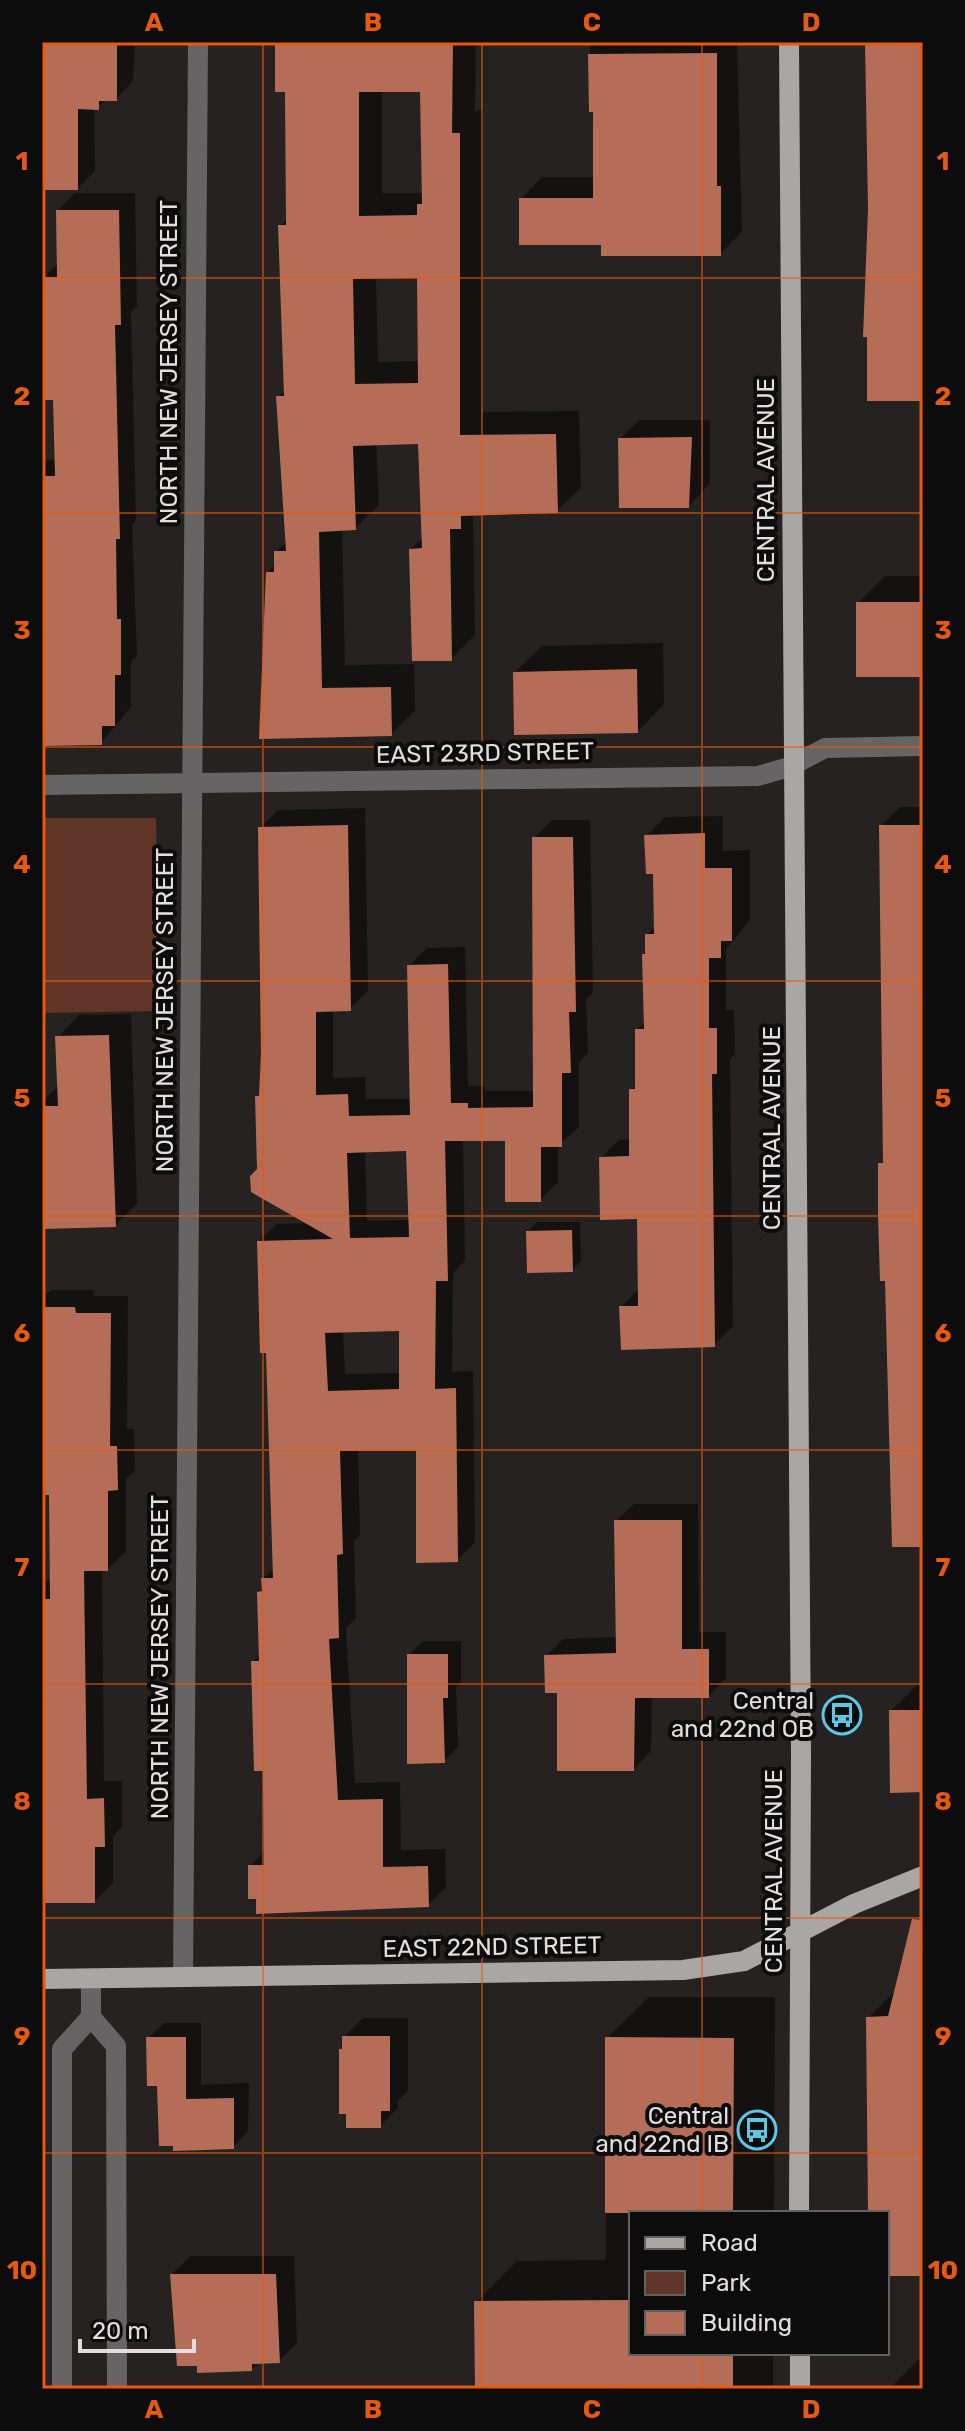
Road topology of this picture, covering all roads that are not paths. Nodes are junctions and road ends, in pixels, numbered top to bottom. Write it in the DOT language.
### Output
graph roads {
  1 [pos="198,42"];
  2 [pos="789,42"];
  3 [pos="923,746"];
  4 [pos="795,763"];
  5 [pos="193,782"];
  6 [pos="42,785"];
  7 [pos="923,1876"];
  8 [pos="800,1930"];
  9 [pos="183,1977"];
  10 [pos="42,1979"];
  11 [pos="91,1979"];
  12 [pos="91,2017"];
  13 [pos="799,2211"];
  14 [pos="800,2355"];
  15 [pos="62,2389"];
  16 [pos="117,2389"];
  17 [pos="800,2389"];
  1 -- 5 [label="street, NORTH NEW JERSEY STREET"];
  2 -- 4 [label="main road, CENTRAL AVENUE"];
  3 -- 4 [label="street, EAST 23RD STREET"];
  4 -- 5 [label="street, EAST 23RD STREET"];
  4 -- 8 [label="main road, CENTRAL AVENUE"];
  5 -- 6 [label="street, EAST 23RD STREET"];
  5 -- 9 [label="street, NORTH NEW JERSEY STREET"];
  7 -- 8 [label="main road, EAST 22ND STREET"];
  8 -- 9 [label="main road, EAST 22ND STREET"];
  8 -- 13 [label="main road, CENTRAL AVENUE"];
  9 -- 11 [label="main road, EAST 22ND STREET"];
  10 -- 11 [label="main road, EAST 22ND STREET"];
  11 -- 12 [label="street"];
  12 -- 15 [label="street"];
  12 -- 16 [label="street"];
  14 -- 17 [label="main road"];
}
